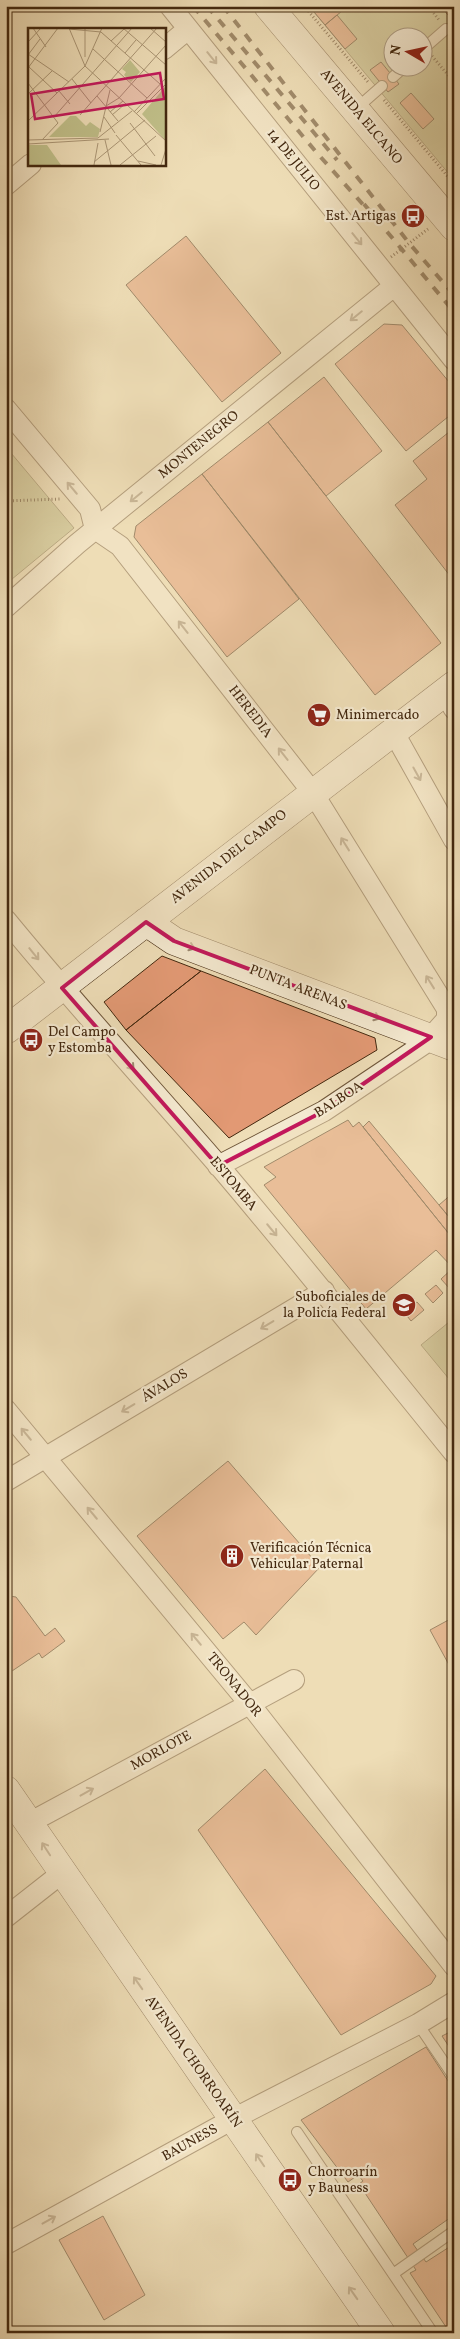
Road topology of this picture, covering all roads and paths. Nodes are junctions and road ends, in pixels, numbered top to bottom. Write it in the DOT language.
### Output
graph roads {
  1 [pos="170,6"];
  2 [pos="268,6"];
  3 [pos="188,29"];
  4 [pos="446,29"];
  5 [pos="432,42"];
  6 [pos="165,49"];
  7 [pos="432,58"];
  8 [pos="454,82"];
  9 [pos="382,86"];
  10 [pos="355,110"];
  11 [pos="30,165"];
  12 [pos="6,185"];
  13 [pos="454,227"];
  14 [pos="418,236"];
  15 [pos="387,260"];
  16 [pos="394,286"];
  17 [pos="454,360"];
  18 [pos="6,409"];
  19 [pos="81,498"];
  20 [pos="6,501"];
  21 [pos="95,529"];
  22 [pos="6,608"];
  23 [pos="451,696"];
  24 [pos="393,731"];
  25 [pos="313,793"];
  26 [pos="454,840"];
  27 [pos="6,920"];
  28 [pos="146,922"];
  29 [pos="62,988"];
  30 [pos="6,1030"];
  31 [pos="446,1037"];
  32 [pos="218,1166"];
  33 [pos="324,1291"];
  34 [pos="6,1410"];
  35 [pos="454,1453"];
  36 [pos="46,1457"];
  37 [pos="6,1481"];
  38 [pos="294,1680"];
  39 [pos="249,1703"];
  40 [pos="6,1790"];
  41 [pos="29,1823"];
  42 [pos="62,1873"];
  43 [pos="6,1917"];
  44 [pos="454,1966"];
  45 [pos="454,2002"];
  46 [pos="418,2024"];
  47 [pos="454,2077"];
  48 [pos="232,2119"];
  49 [pos="297,2132"];
  50 [pos="454,2231"];
  51 [pos="6,2244"];
  52 [pos="393,2274"];
  53 [pos="381,2333"];
  54 [pos="433,2333"];
  1 -- 3 [label="street, 14 DE JULIO"];
  2 -- 10 [label="main road, AVENIDA ELCANO"];
  3 -- 6 [label="street"];
  3 -- 16 [label="street, 14 DE JULIO, one-way"];
  4 -- 5 [label="lane"];
  7 -- 8 [label="path"];
  9 -- 10 [label="lane"];
  10 -- 13 [label="main road, AVENIDA ELCANO"];
  11 -- 12 [label="street"];
  14 -- 15 [label="path"];
  16 -- 17 [label="street, 14 DE JULIO"];
  16 -- 21 [label="street, MONTENEGRO, one-way"];
  19 -- 18 [label="street, one-way"];
  19 -- 20 [label="path"];
  19 -- 21 [label="street"];
  21 -- 22 [label="street, MONTENEGRO"];
  25 -- 21 [label="street, HEREDIA, one-way"];
  23 -- 24 [label="main road, AVENIDA DEL CAMPO"];
  24 -- 25 [label="main road, AVENIDA DEL CAMPO"];
  24 -- 26 [label="street, one-way"];
  25 -- 28 [label="main road, AVENIDA DEL CAMPO"];
  31 -- 25 [label="street, HEREDIA, one-way"];
  27 -- 29 [label="street, ESTOMBA, one-way"];
  28 -- 29 [label="main road, AVENIDA DEL CAMPO"];
  28 -- 31 [label="main road, PUNTA ARENAS, one-way"];
  29 -- 30 [label="main road, AVENIDA DEL CAMPO"];
  29 -- 32 [label="street, ESTOMBA, one-way"];
  31 -- 32 [label="street, BALBOA"];
  32 -- 33 [label="street, ESTOMBA, one-way"];
  33 -- 35 [label="street, ESTOMBA"];
  33 -- 36 [label="street, ÁVALOS, one-way"];
  36 -- 34 [label="street, TRONADOR, one-way"];
  36 -- 37 [label="street, ÁVALOS"];
  39 -- 36 [label="street, TRONADOR, one-way"];
  38 -- 39 [label="street, MORLOTE"];
  41 -- 39 [label="street, MORLOTE, one-way"];
  39 -- 44 [label="street, TRONADOR"];
  40 -- 41 [label="main road, AVENIDA CHORROARÍN"];
  42 -- 41 [label="main road, AVENIDA CHORROARÍN, one-way"];
  42 -- 43 [label="street"];
  48 -- 42 [label="main road, AVENIDA CHORROARÍN, one-way"];
  45 -- 46 [label="street, BAUNESS"];
  46 -- 47 [label="lane"];
  46 -- 48 [label="street, BAUNESS"];
  51 -- 48 [label="street, BAUNESS, one-way"];
  53 -- 48 [label="main road, AVENIDA CHORROARÍN, one-way"];
  49 -- 52 [label="lane"];
  50 -- 52 [label="lane"];
  52 -- 54 [label="lane"];
}
